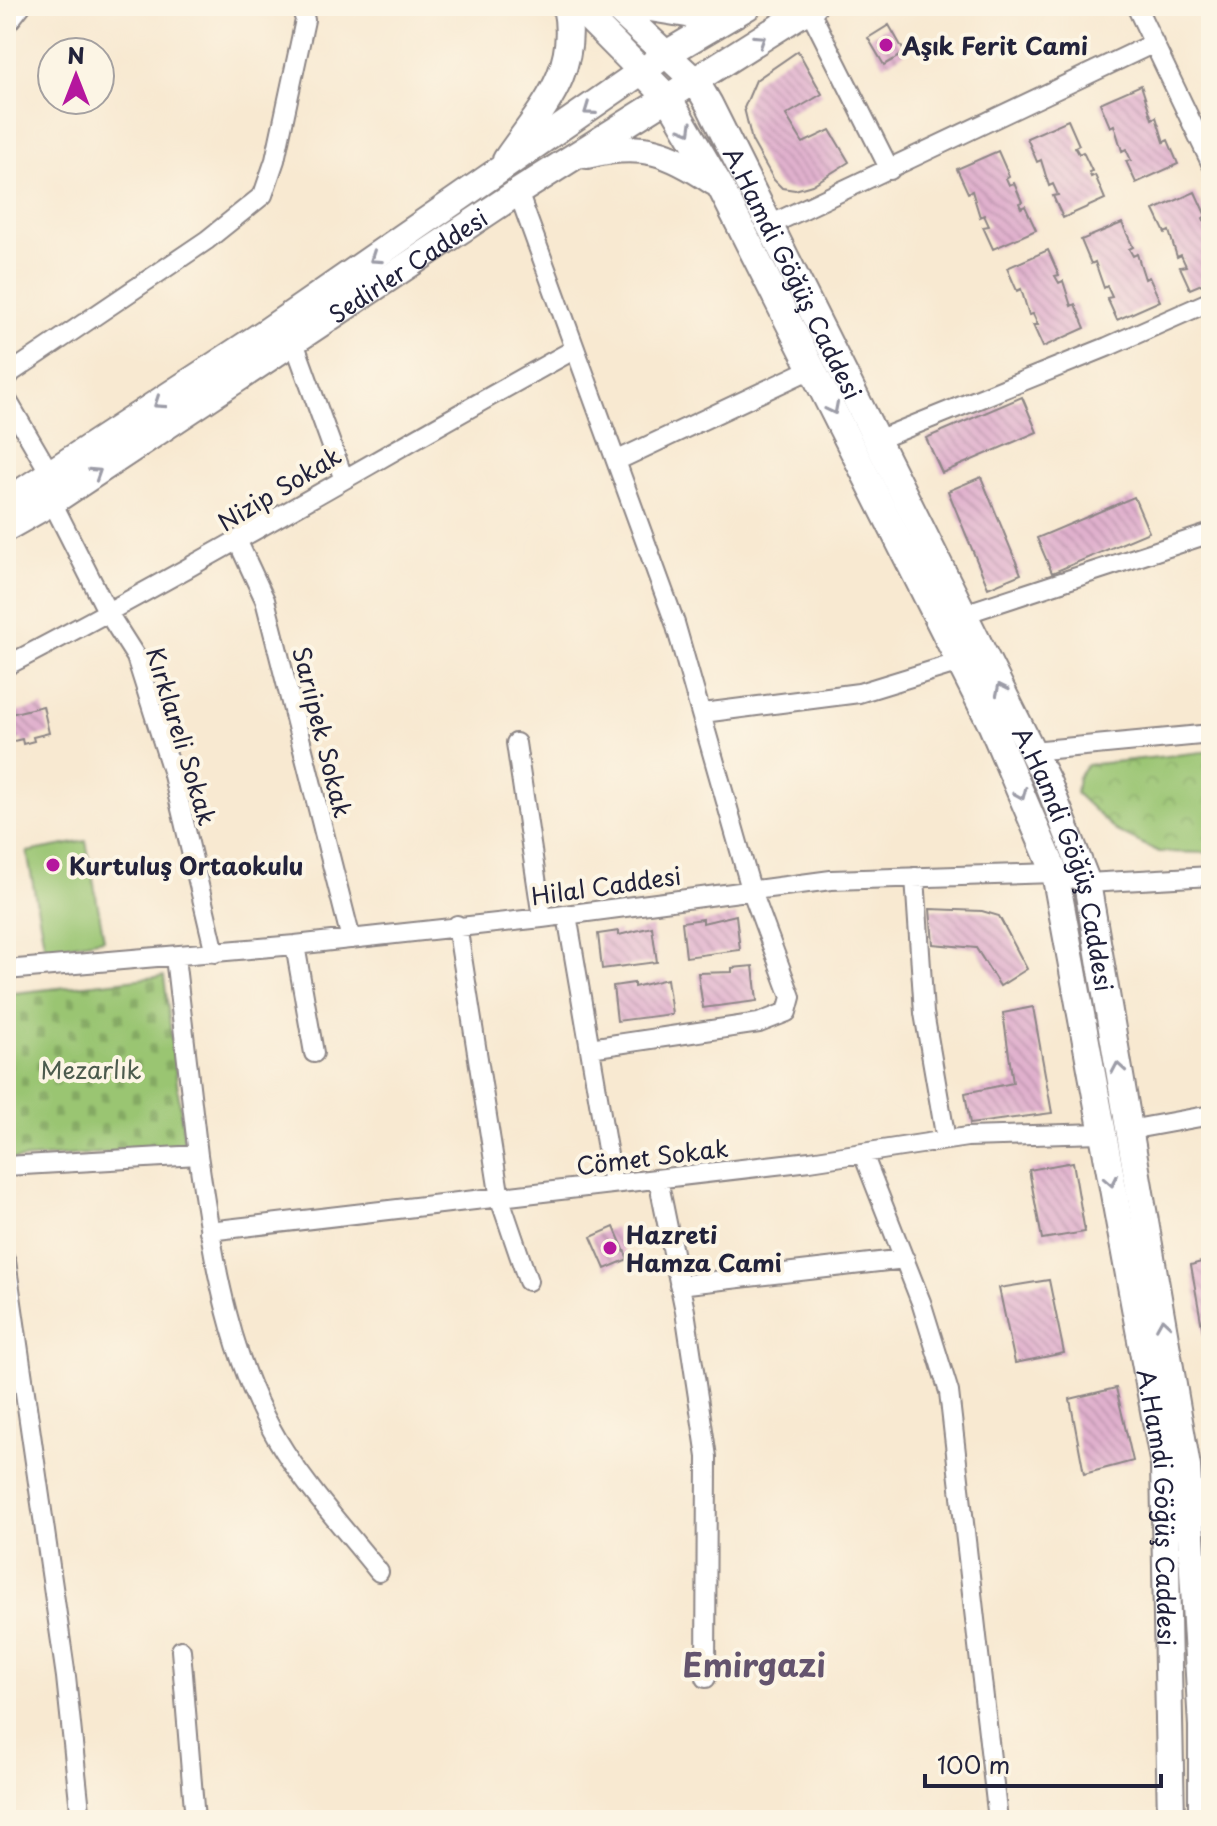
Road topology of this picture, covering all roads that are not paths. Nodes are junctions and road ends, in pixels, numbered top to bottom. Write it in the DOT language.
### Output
graph roads {
  1 [pos="21,6"];
  2 [pos="301,6"];
  3 [pos="566,6"];
  4 [pos="577,6"];
  5 [pos="614,6"];
  6 [pos="638,6"];
  7 [pos="740,6"];
  8 [pos="748,6"];
  9 [pos="1136,6"];
  10 [pos="811,7"];
  11 [pos="6,25"];
  12 [pos="1154,43"];
  13 [pos="668,53"];
  14 [pos="645,71"];
  15 [pos="696,82"];
  16 [pos="669,99"];
  17 [pos="569,160"];
  18 [pos="1211,163"];
  19 [pos="890,170"];
  20 [pos="494,176"];
  21 [pos="720,186"];
  22 [pos="518,192"];
  23 [pos="770,225"];
  24 [pos="1211,301"];
  25 [pos="294,342"];
  26 [pos="575,349"];
  27 [pos="813,368"];
  28 [pos="6,380"];
  29 [pos="6,398"];
  30 [pos="877,440"];
  31 [pos="616,461"];
  32 [pos="51,475"];
  33 [pos="343,477"];
  34 [pos="6,502"];
  35 [pos="52,502"];
  36 [pos="6,528"];
  37 [pos="1211,533"];
  38 [pos="238,542"];
  39 [pos="108,613"];
  40 [pos="964,614"];
  41 [pos="960,662"];
  42 [pos="6,666"];
  43 [pos="703,713"];
  44 [pos="1211,734"];
  45 [pos="516,743"];
  46 [pos="1032,751"];
  47 [pos="1055,873"];
  48 [pos="1211,876"];
  49 [pos="915,877"];
  50 [pos="1087,883"];
  51 [pos="751,889"];
  52 [pos="567,915"];
  53 [pos="542,918"];
  54 [pos="457,925"];
  55 [pos="351,939"];
  56 [pos="295,945"];
  57 [pos="215,953"];
  58 [pos="175,957"];
  59 [pos="6,970"];
  60 [pos="590,1048"];
  61 [pos="314,1053"];
  62 [pos="1211,1115"];
  63 [pos="1129,1130"];
  64 [pos="1101,1133"];
  65 [pos="946,1140"];
  66 [pos="863,1154"];
  67 [pos="198,1155"];
  68 [pos="6,1166"];
  69 [pos="658,1179"];
  70 [pos="613,1184"];
  71 [pos="500,1199"];
  72 [pos="209,1231"];
  73 [pos="905,1259"];
  74 [pos="7,1273"];
  75 [pos="528,1281"];
  76 [pos="679,1285"];
  77 [pos="379,1572"];
  78 [pos="181,1650"];
  79 [pos="706,1678"];
  80 [pos="81,1820"];
  81 [pos="195,1820"];
  82 [pos="998,1820"];
  83 [pos="1171,1820"];
  84 [pos="1202,1820"];
  1 -- 11 [label="street"];
  2 -- 28 [label="street"];
  3 -- 20 [label="street"];
  4 -- 14 [label="street, A.Hamdi Göğüş Caddesi"];
  5 -- 13 [label="street, A.Hamdi Göğüş Caddesi"];
  6 -- 7 [label="street"];
  8 -- 13 [label="street, Sedirler Caddesi"];
  9 -- 12 [label="street"];
  15 -- 10 [label="street, Sedirler Caddesi, one-way"];
  10 -- 19 [label="street"];
  12 -- 18 [label="street"];
  12 -- 19 [label="street"];
  13 -- 14 [label="street, Sedirler Caddesi"];
  13 -- 15 [label="street, A.Hamdi Göğüş Caddesi"];
  14 -- 16 [label="street, A.Hamdi Göğüş Caddesi"];
  14 -- 20 [label="street, Sedirler Caddesi, one-way"];
  15 -- 16 [label="street, Sedirler Caddesi"];
  15 -- 23 [label="street, A.Hamdi Göğüş Caddesi"];
  16 -- 17 [label="street, Sedirler Caddesi"];
  16 -- 21 [label="street, A.Hamdi Göğüş Caddesi, one-way"];
  17 -- 21 [label="street"];
  17 -- 22 [label="street, Sedirler Caddesi"];
  19 -- 23 [label="street"];
  20 -- 32 [label="street, Sedirler Caddesi, one-way"];
  21 -- 27 [label="street, A.Hamdi Göğüş Caddesi"];
  22 -- 25 [label="street, Sedirler Caddesi"];
  22 -- 26 [label="street"];
  23 -- 30 [label="street, A.Hamdi Göğüş Caddesi"];
  24 -- 30 [label="street"];
  25 -- 33 [label="street"];
  35 -- 25 [label="street, Sedirler Caddesi, one-way"];
  26 -- 31 [label="street"];
  26 -- 33 [label="street, Nizip Sokak"];
  27 -- 31 [label="street"];
  27 -- 41 [label="street, A.Hamdi Göğüş Caddesi, one-way"];
  29 -- 32 [label="street"];
  30 -- 40 [label="street, A.Hamdi Göğüş Caddesi"];
  31 -- 43 [label="street"];
  32 -- 34 [label="street, Sedirler Caddesi"];
  33 -- 38 [label="street, Nizip Sokak"];
  35 -- 36 [label="street, Sedirler Caddesi"];
  35 -- 39 [label="street, Kırklareli Sokak"];
  37 -- 40 [label="street"];
  38 -- 39 [label="street, Nizip Sokak"];
  38 -- 55 [label="street, Sarıipek Sokak"];
  39 -- 42 [label="street, Nizip Sokak"];
  39 -- 57 [label="street, Kırklareli Sokak"];
  46 -- 40 [label="street, A.Hamdi Göğüş Caddesi, one-way"];
  41 -- 43 [label="street"];
  41 -- 47 [label="street, A.Hamdi Göğüş Caddesi, one-way"];
  43 -- 51 [label="street"];
  44 -- 46 [label="street"];
  45 -- 53 [label="street"];
  46 -- 50 [label="street, A.Hamdi Göğüş Caddesi"];
  47 -- 49 [label="street, Hilal Caddesi"];
  47 -- 50 [label="street, Hilal Caddesi"];
  47 -- 64 [label="street, A.Hamdi Göğüş Caddesi"];
  48 -- 50 [label="street, Hilal Caddesi"];
  49 -- 51 [label="street, Hilal Caddesi"];
  49 -- 65 [label="street"];
  63 -- 50 [label="street, A.Hamdi Göğüş Caddesi, one-way"];
  51 -- 52 [label="street, Hilal Caddesi"];
  51 -- 60 [label="street"];
  52 -- 53 [label="street, Hilal Caddesi"];
  52 -- 60 [label="street"];
  53 -- 54 [label="street, Hilal Caddesi"];
  54 -- 55 [label="street, Hilal Caddesi"];
  54 -- 71 [label="street"];
  55 -- 56 [label="street, Hilal Caddesi"];
  56 -- 57 [label="street, Hilal Caddesi"];
  56 -- 61 [label="street"];
  57 -- 58 [label="street, Hilal Caddesi"];
  58 -- 59 [label="street, Hilal Caddesi"];
  58 -- 67 [label="street"];
  60 -- 70 [label="street"];
  62 -- 63 [label="street"];
  84 -- 63 [label="street, A.Hamdi Göğüş Caddesi, one-way"];
  64 -- 65 [label="street, Cömet Sokak"];
  64 -- 83 [label="street, A.Hamdi Göğüş Caddesi, one-way"];
  65 -- 66 [label="street, Cömet Sokak"];
  66 -- 69 [label="street, Cömet Sokak"];
  66 -- 73 [label="street"];
  67 -- 68 [label="street"];
  67 -- 72 [label="street"];
  69 -- 70 [label="street, Cömet Sokak"];
  69 -- 76 [label="street"];
  70 -- 71 [label="street, Cömet Sokak"];
  71 -- 72 [label="street, Cömet Sokak"];
  71 -- 75 [label="street"];
  72 -- 77 [label="street"];
  73 -- 76 [label="street"];
  73 -- 82 [label="street"];
  74 -- 80 [label="street"];
  76 -- 79 [label="street"];
  78 -- 81 [label="street"];
}
